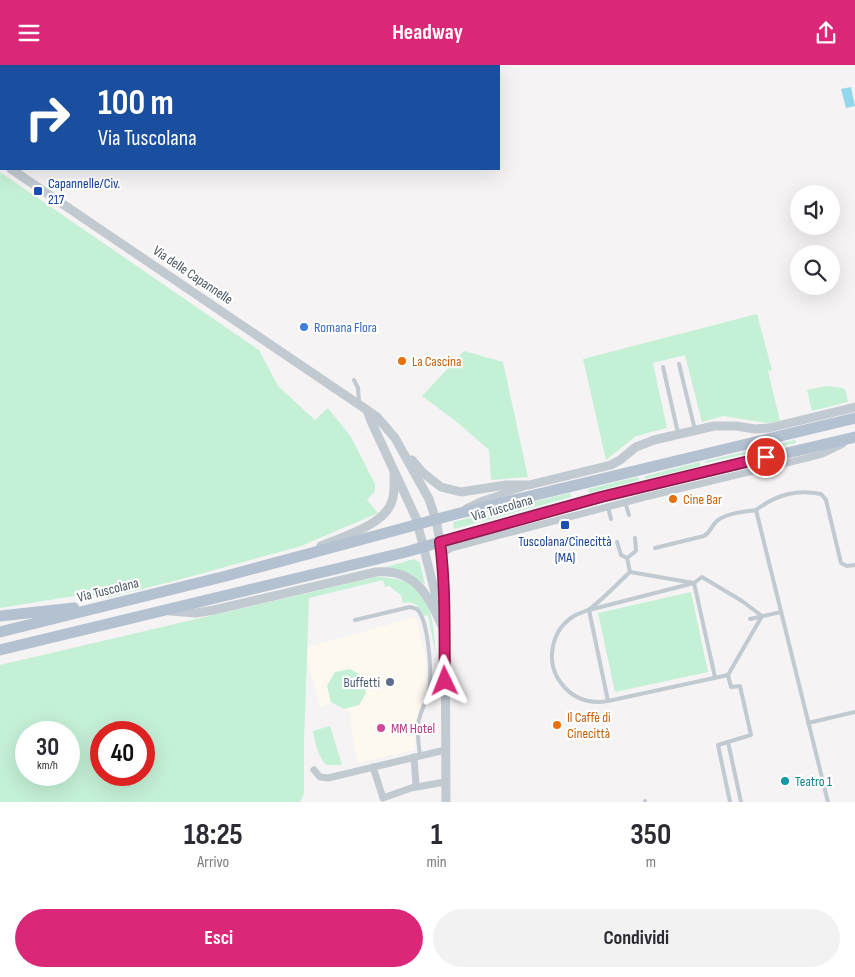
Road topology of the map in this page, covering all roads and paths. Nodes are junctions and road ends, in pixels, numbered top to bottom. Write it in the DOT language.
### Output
graph roads {
  1 [pos="15,170"];
  2 [pos="679,364"];
  3 [pos="663,367"];
  4 [pos="354,380"];
  5 [pos="359,404"];
  6 [pos="855,407"];
  7 [pos="367,410"];
  8 [pos="855,418"];
  9 [pos="695,430"];
  10 [pos="679,434"];
  11 [pos="854,437"];
  12 [pos="395,438"];
  13 [pos="394,468"];
  14 [pos="529,485"];
  15 [pos="625,502"];
  16 [pos="608,507"];
  17 [pos="756,510"];
  18 [pos="456,514"];
  19 [pos="629,515"];
  20 [pos="611,519"];
  21 [pos="436,520"];
  22 [pos="418,524"];
  23 [pos="635,538"];
  24 [pos="440,542"];
  25 [pos="617,542"];
  26 [pos="424,546"];
  27 [pos="456,547"];
  28 [pos="655,548"];
  29 [pos="442,554"];
  30 [pos="301,556"];
  31 [pos="627,558"];
  32 [pos="855,565"];
  33 [pos="630,572"];
  34 [pos="694,583"];
  35 [pos="116,604"];
  36 [pos="589,610"];
  37 [pos="161,611"];
  38 [pos="781,612"];
  39 [pos="762,616"];
  40 [pos="0,617"];
  41 [pos="750,619"];
  42 [pos="355,620"];
  43 [pos="444,628"];
  44 [pos="0,632"];
  45 [pos="0,650"];
  46 [pos="728,675"];
  47 [pos="715,677"];
  48 [pos="608,701"];
  49 [pos="855,712"];
  50 [pos="808,723"];
  51 [pos="728,742"];
  52 [pos="446,750"];
  53 [pos="417,756"];
  54 [pos="373,767"];
  55 [pos="314,770"];
  56 [pos="445,782"];
  57 [pos="416,787"];
  58 [pos="382,800"];
  59 [pos="446,802"];
  60 [pos="730,802"];
  61 [pos="741,802"];
  62 [pos="828,802"];
  1 -- 5 [label="street, Via delle Capannelle"];
  2 -- 9 [label="lane"];
  3 -- 10 [label="lane"];
  4 -- 5 [label="lane"];
  5 -- 7 [label="street, Via delle Capannelle"];
  6 -- 9 [label="street, Via Tuscolana"];
  7 -- 12 [label="street, Via delle Capannelle"];
  7 -- 13 [label="street, Via delle Capannelle"];
  8 -- 18 [label="main road, Via Tuscolana"];
  9 -- 10 [label="street, Via Tuscolana"];
  10 -- 14 [label="street, Via Tuscolana"];
  11 -- 15 [label="street, Via Tuscolana"];
  11 -- 24 [label="main road, Via Tuscolana"];
  12 -- 14 [label="street"];
  12 -- 21 [label="street, Via delle Capannelle"];
  13 -- 22 [label="street, Via delle Capannelle"];
  13 -- 30 [label="street, Via delle Capannelle"];
  14 -- 18 [label="street, Via Tuscolana"];
  15 -- 16 [label="street, Via Tuscolana"];
  15 -- 19 [label="lane"];
  16 -- 20 [label="lane"];
  16 -- 27 [label="street, Via Tuscolana"];
  17 -- 28 [label="lane"];
  17 -- 32 [label="lane"];
  17 -- 38 [label="lane"];
  18 -- 21 [label="main road, Via Tuscolana"];
  21 -- 22 [label="main road, Via Tuscolana"];
  21 -- 24 [label="street, Via delle Capannelle"];
  22 -- 26 [label="street, Via delle Capannelle"];
  22 -- 30 [label="main road, Via Tuscolana"];
  23 -- 31 [label="lane"];
  24 -- 26 [label="main road, Via Tuscolana"];
  24 -- 27 [label="street"];
  24 -- 29 [label="street, Via delle Capannelle"];
  25 -- 31 [label="lane"];
  26 -- 37 [label="main road, Via Tuscolana"];
  26 -- 43 [label="street, Via delle Capannelle"];
  27 -- 29 [label="street, Via Tuscolana"];
  29 -- 43 [label="street, Via delle Capannelle"];
  30 -- 35 [label="main road, Via Tuscolana"];
  31 -- 33 [label="lane"];
  33 -- 34 [label="lane"];
  33 -- 36 [label="lane"];
  34 -- 36 [label="lane"];
  34 -- 39 [label="lane"];
  34 -- 47 [label="lane"];
  35 -- 40 [label="main road"];
  35 -- 44 [label="main road, Via Tuscolana"];
  36 -- 48 [label="lane"];
  36 -- 48 [label="lane"];
  37 -- 43 [label="street, Via Tuscolana"];
  37 -- 45 [label="main road, Via Tuscolana"];
  38 -- 39 [label="lane"];
  38 -- 50 [label="lane"];
  39 -- 41 [label="lane"];
  39 -- 46 [label="lane"];
  42 -- 53 [label="lane"];
  43 -- 52 [label="street"];
  46 -- 47 [label="lane"];
  46 -- 51 [label="lane"];
  47 -- 48 [label="lane"];
  49 -- 50 [label="lane"];
  50 -- 62 [label="lane"];
  51 -- 60 [label="lane"];
  51 -- 61 [label="lane"];
  52 -- 53 [label="street"];
  52 -- 56 [label="street"];
  53 -- 54 [label="street"];
  53 -- 57 [label="street"];
  54 -- 55 [label="street"];
  54 -- 58 [label="street"];
  56 -- 57 [label="street"];
  56 -- 59 [label="street"];
  57 -- 58 [label="street"];
}
